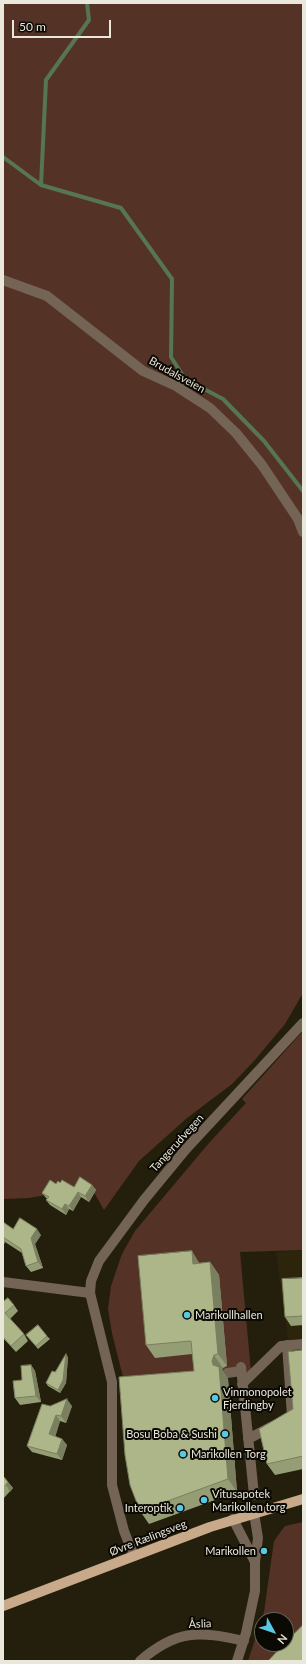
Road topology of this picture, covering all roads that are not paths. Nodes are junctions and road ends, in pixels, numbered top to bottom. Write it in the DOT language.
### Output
graph roads {
  1 [pos="3,280"];
  2 [pos="303,532"];
  3 [pos="303,1023"];
  4 [pos="3,1282"];
  5 [pos="90,1293"];
  6 [pos="303,1344"];
  7 [pos="287,1345"];
  8 [pos="227,1373"];
  9 [pos="242,1384"];
  10 [pos="248,1439"];
  11 [pos="254,1495"];
  12 [pos="303,1499"];
  13 [pos="254,1513"];
  14 [pos="233,1519"];
  15 [pos="134,1556"];
  16 [pos="254,1562"];
  17 [pos="3,1606"];
  18 [pos="244,1641"];
  19 [pos="140,1661"];
  20 [pos="237,1661"];
  1 -- 2 [label="street, Brudalsveien"];
  3 -- 5 [label="street, Tangerudvegen"];
  4 -- 5 [label="street"];
  5 -- 15 [label="street, Tangerudvegen"];
  6 -- 7 [label="street"];
  7 -- 9 [label="street"];
  7 -- 10 [label="street"];
  8 -- 9 [label="street"];
  9 -- 10 [label="street"];
  10 -- 11 [label="street"];
  12 -- 13 [label="main road, Øvre Rælingsveg"];
  13 -- 14 [label="main road, Øvre Rælingsveg"];
  13 -- 16 [label="street"];
  14 -- 15 [label="main road, Øvre Rælingsveg"];
  14 -- 16 [label="street"];
  15 -- 17 [label="main road, Øvre Rælingsveg"];
  16 -- 18 [label="street"];
  18 -- 19 [label="street, Åslia"];
  18 -- 20 [label="street"];
}
